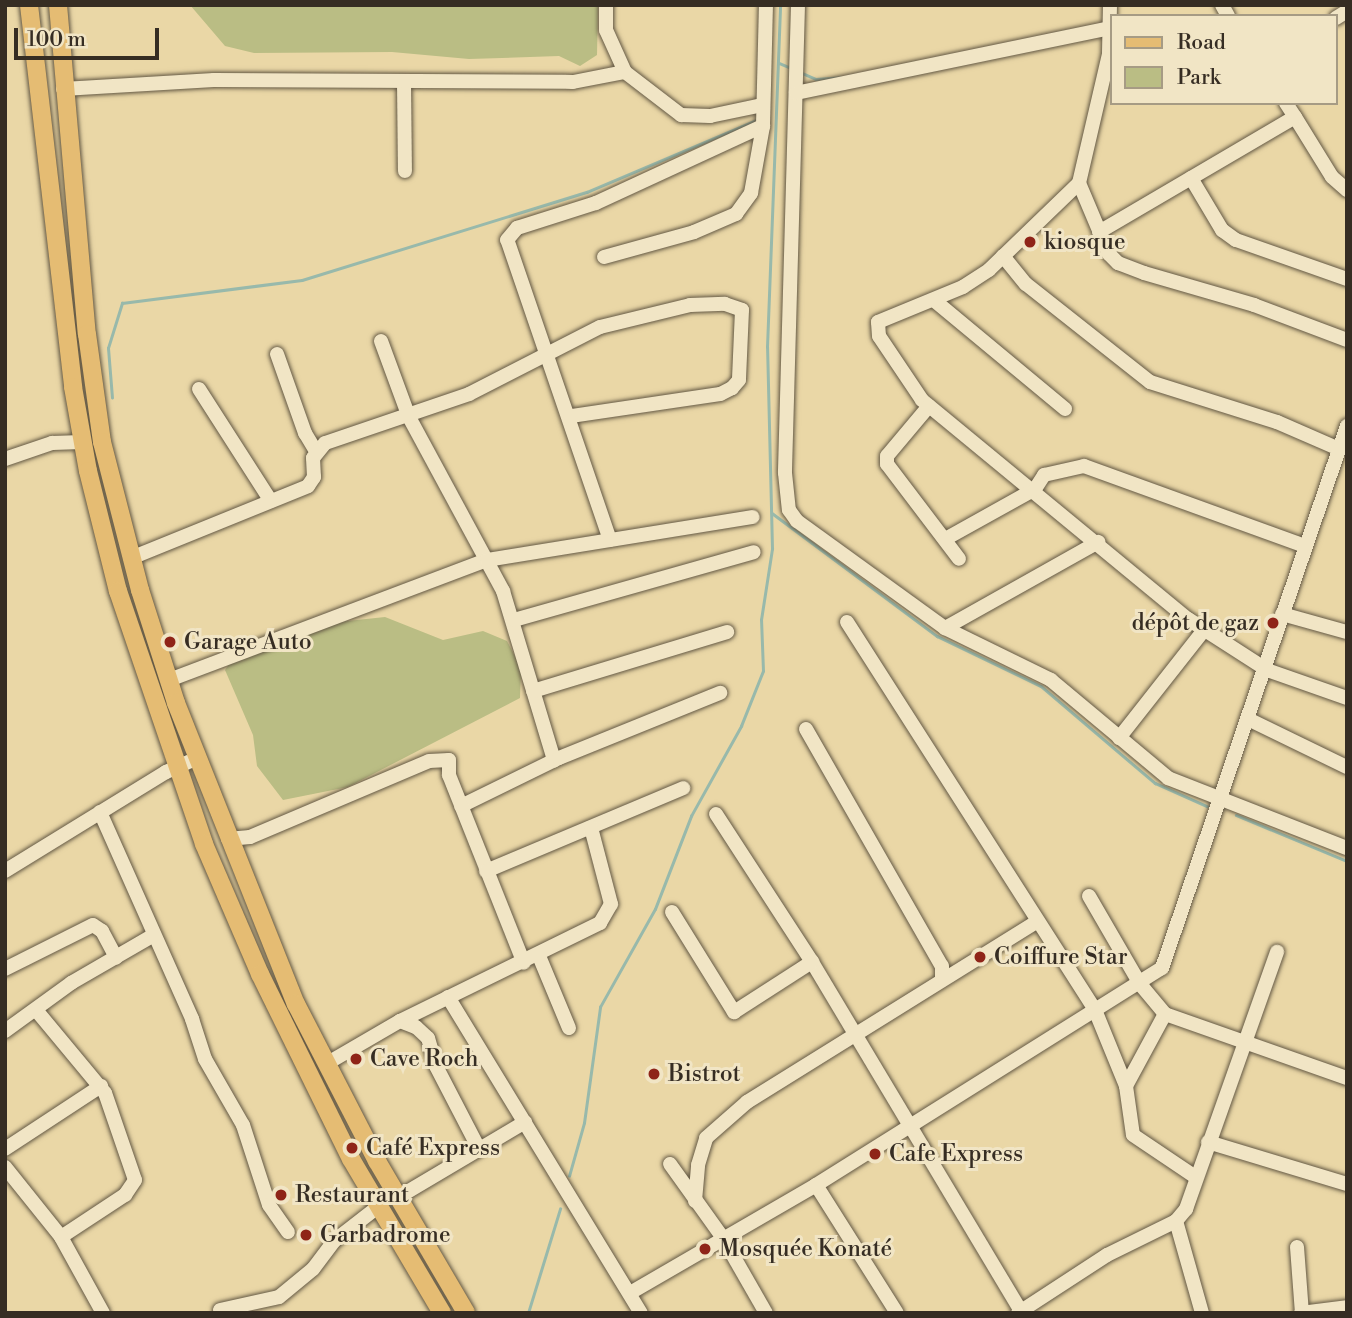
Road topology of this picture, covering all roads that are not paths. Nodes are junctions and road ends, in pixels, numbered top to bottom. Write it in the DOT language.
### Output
graph roads {
  1 [pos="29,5"];
  2 [pos="58,5"];
  3 [pos="606,5"];
  4 [pos="766,5"];
  5 [pos="798,5"];
  6 [pos="1110,28"];
  7 [pos="1110,33"];
  8 [pos="625,72"];
  9 [pos="404,81"];
  10 [pos="63,89"];
  11 [pos="796,93"];
  12 [pos="762,105"];
  13 [pos="1287,105"];
  14 [pos="1295,117"];
  15 [pos="764,126"];
  16 [pos="405,171"];
  17 [pos="1191,178"];
  18 [pos="1079,183"];
  19 [pos="1347,190"];
  20 [pos="1099,232"];
  21 [pos="1003,256"];
  22 [pos="604,257"];
  23 [pos="1347,279"];
  24 [pos="935,301"];
  25 [pos="1347,340"];
  26 [pos="381,341"];
  27 [pos="544,353"];
  28 [pos="277,354"];
  29 [pos="199,388"];
  30 [pos="929,406"];
  31 [pos="1065,409"];
  32 [pos="571,416"];
  33 [pos="409,417"];
  34 [pos="1347,426"];
  35 [pos="82,442"];
  36 [pos="1339,449"];
  37 [pos="316,451"];
  38 [pos="5,459"];
  39 [pos="1035,489"];
  40 [pos="271,501"];
  41 [pos="752,517"];
  42 [pos="947,538"];
  43 [pos="610,540"];
  44 [pos="1098,542"];
  45 [pos="1305,546"];
  46 [pos="754,552"];
  47 [pos="131,558"];
  48 [pos="959,559"];
  49 [pos="487,560"];
  50 [pos="1282,614"];
  51 [pos="514,620"];
  52 [pos="847,622"];
  53 [pos="945,628"];
  54 [pos="1204,630"];
  55 [pos="727,632"];
  56 [pos="1347,632"];
  57 [pos="1267,670"];
  58 [pos="169,680"];
  59 [pos="533,691"];
  60 [pos="720,693"];
  61 [pos="1347,698"];
  62 [pos="1250,720"];
  63 [pos="806,729"];
  64 [pos="1119,738"];
  65 [pos="197,758"];
  66 [pos="554,760"];
  67 [pos="177,765"];
  68 [pos="1347,767"];
  69 [pos="683,788"];
  70 [pos="1223,797"];
  71 [pos="461,806"];
  72 [pos="100,812"];
  73 [pos="716,814"];
  74 [pos="591,828"];
  75 [pos="228,839"];
  76 [pos="1347,848"];
  77 [pos="5,871"];
  78 [pos="486,871"];
  79 [pos="1089,896"];
  80 [pos="672,912"];
  81 [pos="1036,922"];
  82 [pos="152,936"];
  83 [pos="1278,953"];
  84 [pos="539,956"];
  85 [pos="116,957"];
  86 [pos="812,962"];
  87 [pos="524,963"];
  88 [pos="5,969"];
  89 [pos="942,978"];
  90 [pos="1140,984"];
  91 [pos="448,997"];
  92 [pos="1095,1010"];
  93 [pos="37,1011"];
  94 [pos="1165,1014"];
  95 [pos="400,1021"];
  96 [pos="569,1028"];
  97 [pos="5,1031"];
  98 [pos="856,1036"];
  99 [pos="1245,1044"];
  100 [pos="326,1064"];
  101 [pos="1347,1078"];
  102 [pos="101,1086"];
  103 [pos="1126,1086"];
  104 [pos="525,1122"];
  105 [pos="910,1123"];
  106 [pos="1208,1142"];
  107 [pos="5,1149"];
  108 [pos="479,1149"];
  109 [pos="670,1164"];
  110 [pos="5,1167"];
  111 [pos="1194,1176"];
  112 [pos="1347,1184"];
  113 [pos="816,1185"];
  114 [pos="397,1198"];
  115 [pos="695,1201"];
  116 [pos="379,1206"];
  117 [pos="1176,1222"];
  118 [pos="288,1232"];
  119 [pos="61,1237"];
  120 [pos="723,1238"];
  121 [pos="1297,1247"];
  122 [pos="629,1293"];
  123 [pos="1347,1307"];
  124 [pos="219,1312"];
  125 [pos="1020,1312"];
  126 [pos="103,1313"];
  127 [pos="442,1313"];
  128 [pos="467,1313"];
  129 [pos="641,1313"];
  130 [pos="766,1313"];
  131 [pos="897,1313"];
  132 [pos="1202,1313"];
  133 [pos="1301,1313"];
  1 -- 35 [label="main road"];
  2 -- 10 [label="main road"];
  3 -- 8 [label="street"];
  4 -- 12 [label="street"];
  5 -- 11 [label="street"];
  6 -- 11 [label="street"];
  7 -- 18 [label="street"];
  8 -- 9 [label="street"];
  8 -- 12 [label="street"];
  9 -- 10 [label="street"];
  9 -- 16 [label="street"];
  10 -- 47 [label="main road"];
  11 -- 53 [label="street"];
  12 -- 15 [label="street"];
  13 -- 14 [label="street"];
  14 -- 17 [label="street"];
  14 -- 19 [label="street"];
  15 -- 22 [label="street"];
  15 -- 27 [label="street"];
  17 -- 20 [label="street"];
  17 -- 23 [label="street"];
  18 -- 20 [label="street"];
  18 -- 21 [label="street"];
  20 -- 25 [label="street"];
  21 -- 24 [label="street"];
  21 -- 36 [label="street"];
  24 -- 30 [label="street"];
  24 -- 31 [label="street"];
  26 -- 33 [label="street"];
  27 -- 32 [label="street"];
  27 -- 32 [label="street"];
  27 -- 33 [label="street"];
  28 -- 37 [label="street"];
  29 -- 40 [label="street"];
  30 -- 39 [label="street"];
  30 -- 42 [label="street"];
  32 -- 43 [label="street"];
  33 -- 37 [label="street"];
  33 -- 49 [label="street"];
  34 -- 36 [label="street"];
  35 -- 38 [label="street"];
  35 -- 67 [label="main road"];
  36 -- 45 [label="street"];
  37 -- 40 [label="street"];
  39 -- 42 [label="street"];
  39 -- 44 [label="street"];
  39 -- 45 [label="street"];
  40 -- 47 [label="street"];
  41 -- 43 [label="street"];
  42 -- 48 [label="street"];
  43 -- 49 [label="street"];
  44 -- 53 [label="street"];
  44 -- 54 [label="street"];
  45 -- 50 [label="street"];
  46 -- 51 [label="street"];
  47 -- 58 [label="main road"];
  49 -- 51 [label="street"];
  49 -- 58 [label="street"];
  50 -- 56 [label="street"];
  50 -- 57 [label="street"];
  51 -- 59 [label="street"];
  52 -- 81 [label="street"];
  53 -- 64 [label="street"];
  54 -- 57 [label="street"];
  54 -- 64 [label="street"];
  55 -- 59 [label="street"];
  57 -- 61 [label="street"];
  57 -- 62 [label="street"];
  58 -- 65 [label="main road"];
  59 -- 66 [label="street"];
  60 -- 66 [label="street"];
  62 -- 68 [label="street"];
  62 -- 70 [label="street"];
  63 -- 89 [label="street"];
  64 -- 70 [label="street"];
  65 -- 67 [label="street"];
  65 -- 75 [label="main road"];
  66 -- 71 [label="street"];
  67 -- 72 [label="street"];
  67 -- 116 [label="main road"];
  69 -- 74 [label="street"];
  70 -- 76 [label="street"];
  70 -- 90 [label="street"];
  71 -- 75 [label="street"];
  71 -- 78 [label="street"];
  72 -- 77 [label="street"];
  72 -- 82 [label="street"];
  73 -- 86 [label="street"];
  74 -- 78 [label="street"];
  74 -- 84 [label="street"];
  75 -- 100 [label="main road"];
  78 -- 87 [label="street"];
  79 -- 90 [label="street"];
  80 -- 86 [label="street"];
  81 -- 89 [label="street"];
  81 -- 92 [label="street"];
  82 -- 85 [label="street"];
  82 -- 118 [label="street"];
  83 -- 99 [label="street"];
  84 -- 87 [label="street"];
  84 -- 96 [label="street"];
  85 -- 88 [label="street"];
  85 -- 93 [label="street"];
  86 -- 98 [label="street"];
  87 -- 91 [label="street"];
  89 -- 98 [label="street"];
  90 -- 92 [label="street"];
  90 -- 94 [label="street"];
  91 -- 95 [label="street"];
  91 -- 104 [label="street"];
  92 -- 103 [label="street"];
  92 -- 105 [label="street"];
  93 -- 97 [label="street"];
  93 -- 102 [label="street"];
  94 -- 99 [label="street"];
  94 -- 103 [label="street"];
  95 -- 100 [label="street"];
  95 -- 108 [label="street"];
  98 -- 105 [label="street"];
  98 -- 115 [label="street"];
  99 -- 101 [label="street"];
  99 -- 106 [label="street"];
  100 -- 114 [label="main road"];
  102 -- 107 [label="street"];
  102 -- 119 [label="street"];
  103 -- 111 [label="street"];
  104 -- 108 [label="street"];
  104 -- 122 [label="street"];
  105 -- 113 [label="street"];
  105 -- 125 [label="street"];
  106 -- 111 [label="street"];
  106 -- 112 [label="street"];
  108 -- 114 [label="street"];
  109 -- 115 [label="street"];
  110 -- 119 [label="street"];
  111 -- 117 [label="street"];
  113 -- 120 [label="street"];
  113 -- 131 [label="street"];
  114 -- 128 [label="main road"];
  115 -- 120 [label="street"];
  116 -- 124 [label="street"];
  116 -- 127 [label="main road"];
  117 -- 125 [label="street"];
  117 -- 132 [label="street"];
  119 -- 126 [label="street"];
  120 -- 122 [label="street"];
  120 -- 130 [label="street"];
  121 -- 133 [label="street"];
  122 -- 129 [label="street"];
  123 -- 133 [label="street"];
}
